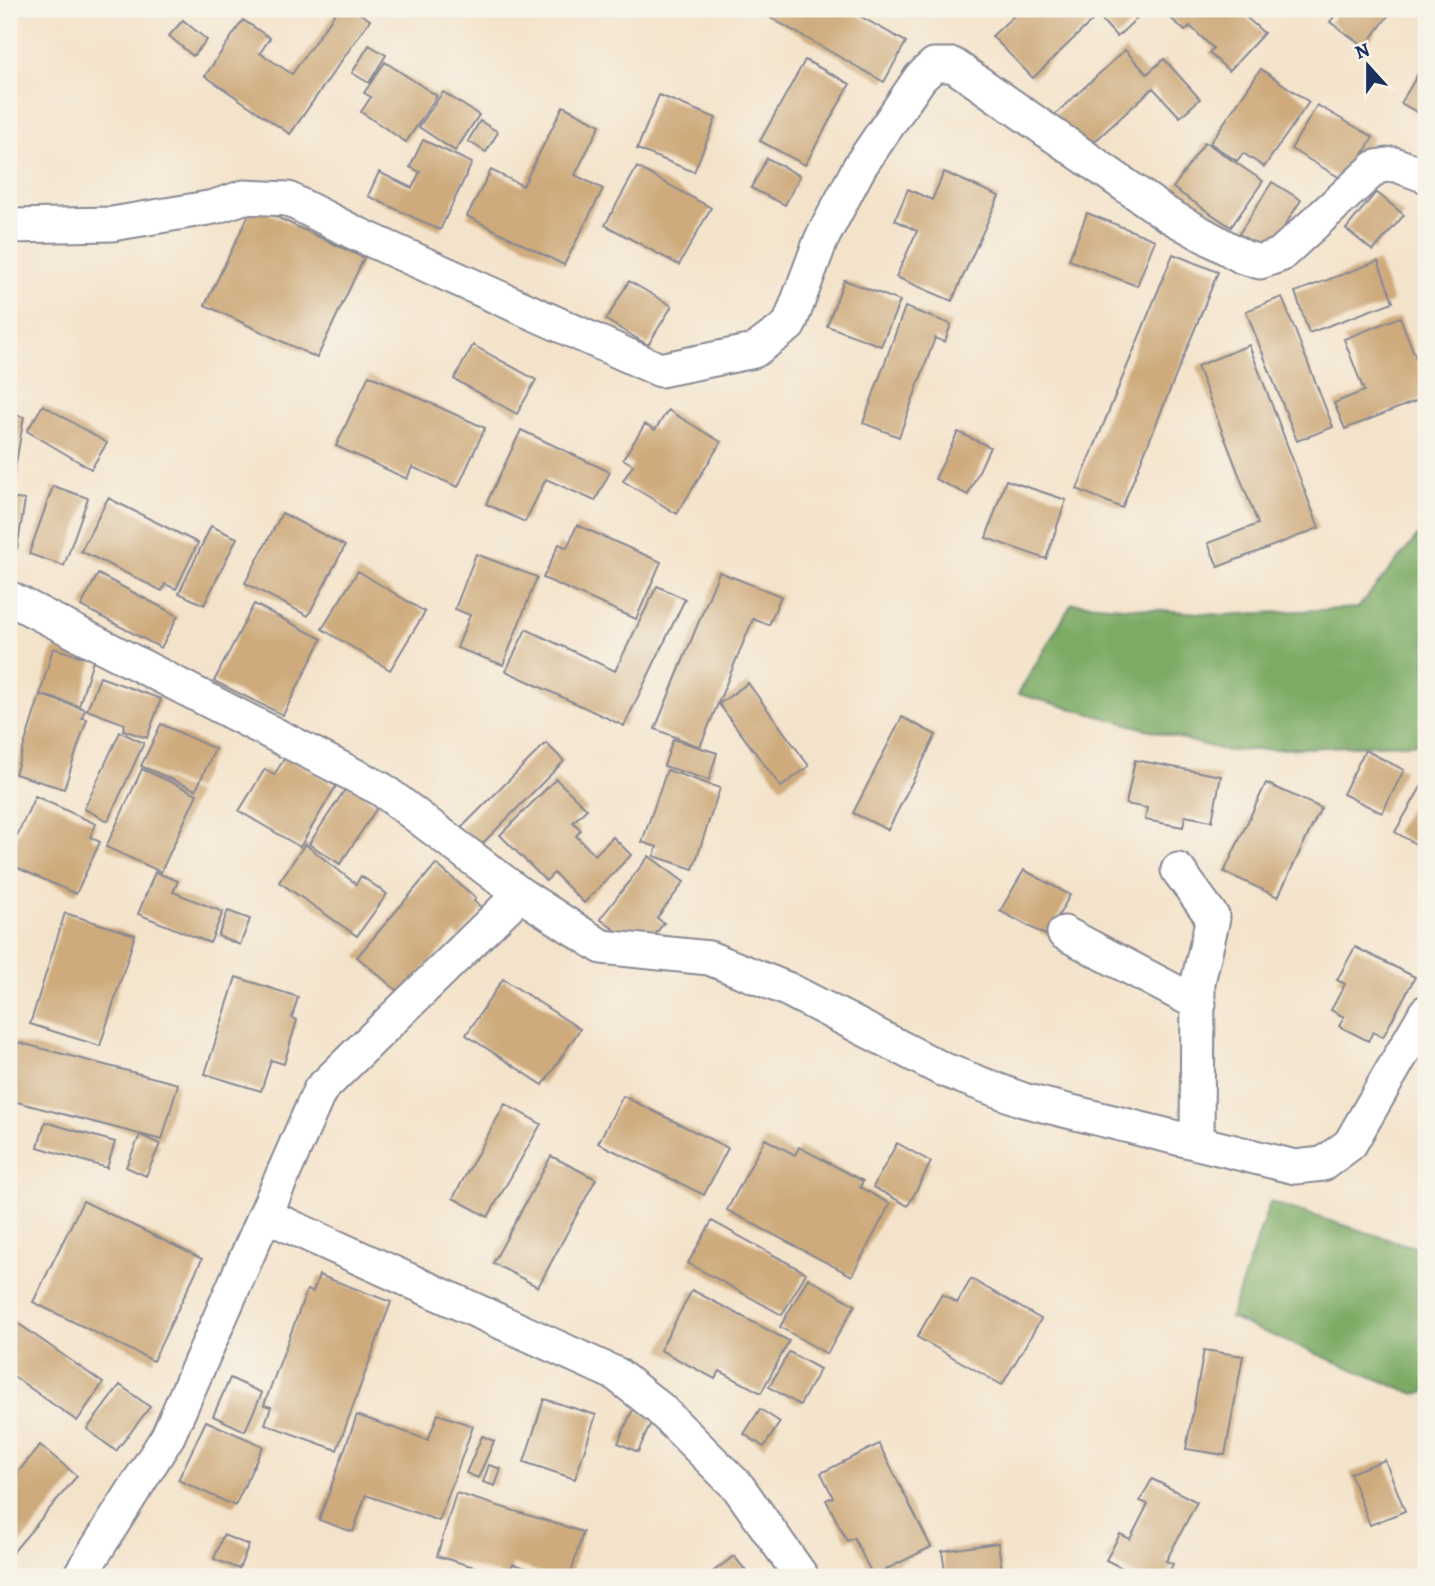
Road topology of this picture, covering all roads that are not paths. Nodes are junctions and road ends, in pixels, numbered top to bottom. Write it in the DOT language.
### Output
graph roads {
  1 [pos="1426,176"];
  2 [pos="9,226"];
  3 [pos="9,598"];
  4 [pos="1178,870"];
  5 [pos="520,894"];
  6 [pos="1064,933"];
  7 [pos="1199,1004"];
  8 [pos="1426,1012"];
  9 [pos="1197,1143"];
  10 [pos="265,1215"];
  11 [pos="79,1577"];
  12 [pos="802,1577"];
  1 -- 2 [label="street"];
  3 -- 5 [label="street"];
  4 -- 7 [label="street"];
  5 -- 9 [label="street"];
  5 -- 10 [label="street"];
  6 -- 7 [label="street"];
  7 -- 9 [label="street"];
  8 -- 9 [label="street"];
  10 -- 11 [label="street"];
  10 -- 12 [label="street"];
}
